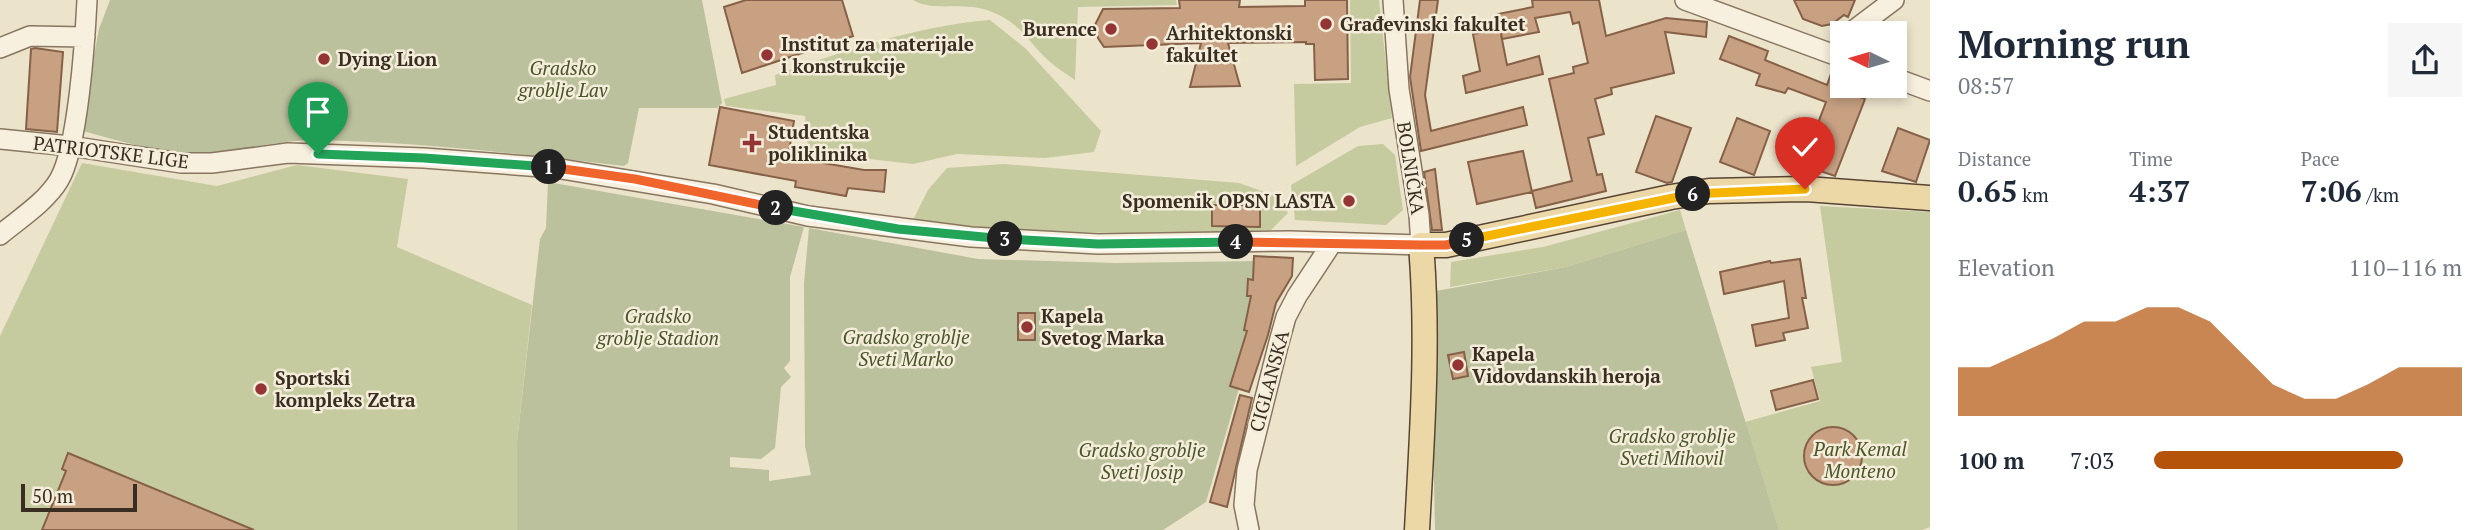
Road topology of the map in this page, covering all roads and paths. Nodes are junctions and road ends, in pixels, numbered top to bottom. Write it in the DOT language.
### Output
graph roads {
  1 [pos="87,0"];
  2 [pos="1393,0"];
  3 [pos="1685,0"];
  4 [pos="1894,0"];
  5 [pos="1866,21"];
  6 [pos="85,37"];
  7 [pos="0,48"];
  8 [pos="1830,54"];
  9 [pos="1908,83"];
  10 [pos="1930,91"];
  11 [pos="0,139"];
  12 [pos="70,146"];
  13 [pos="1930,198"];
  14 [pos="0,235"];
  15 [pos="1332,243"];
  16 [pos="1421,245"];
  17 [pos="1249,530"];
  18 [pos="1417,530"];
  1 -- 6 [label="street"];
  2 -- 16 [label="street, BOLNIČKA"];
  3 -- 8 [label="street"];
  4 -- 5 [label="street"];
  6 -- 7 [label="street"];
  6 -- 12 [label="street"];
  9 -- 10 [label="street"];
  11 -- 12 [label="street, PATRIOTSKE LIGE"];
  12 -- 14 [label="street"];
  12 -- 15 [label="street, PATRIOTSKE LIGE"];
  13 -- 16 [label="main road, PATRIOTSKE LIGE"];
  15 -- 16 [label="street, PATRIOTSKE LIGE"];
  15 -- 17 [label="street, CIGLANSKA"];
  16 -- 18 [label="main road, BOLNIČKA"];
}
